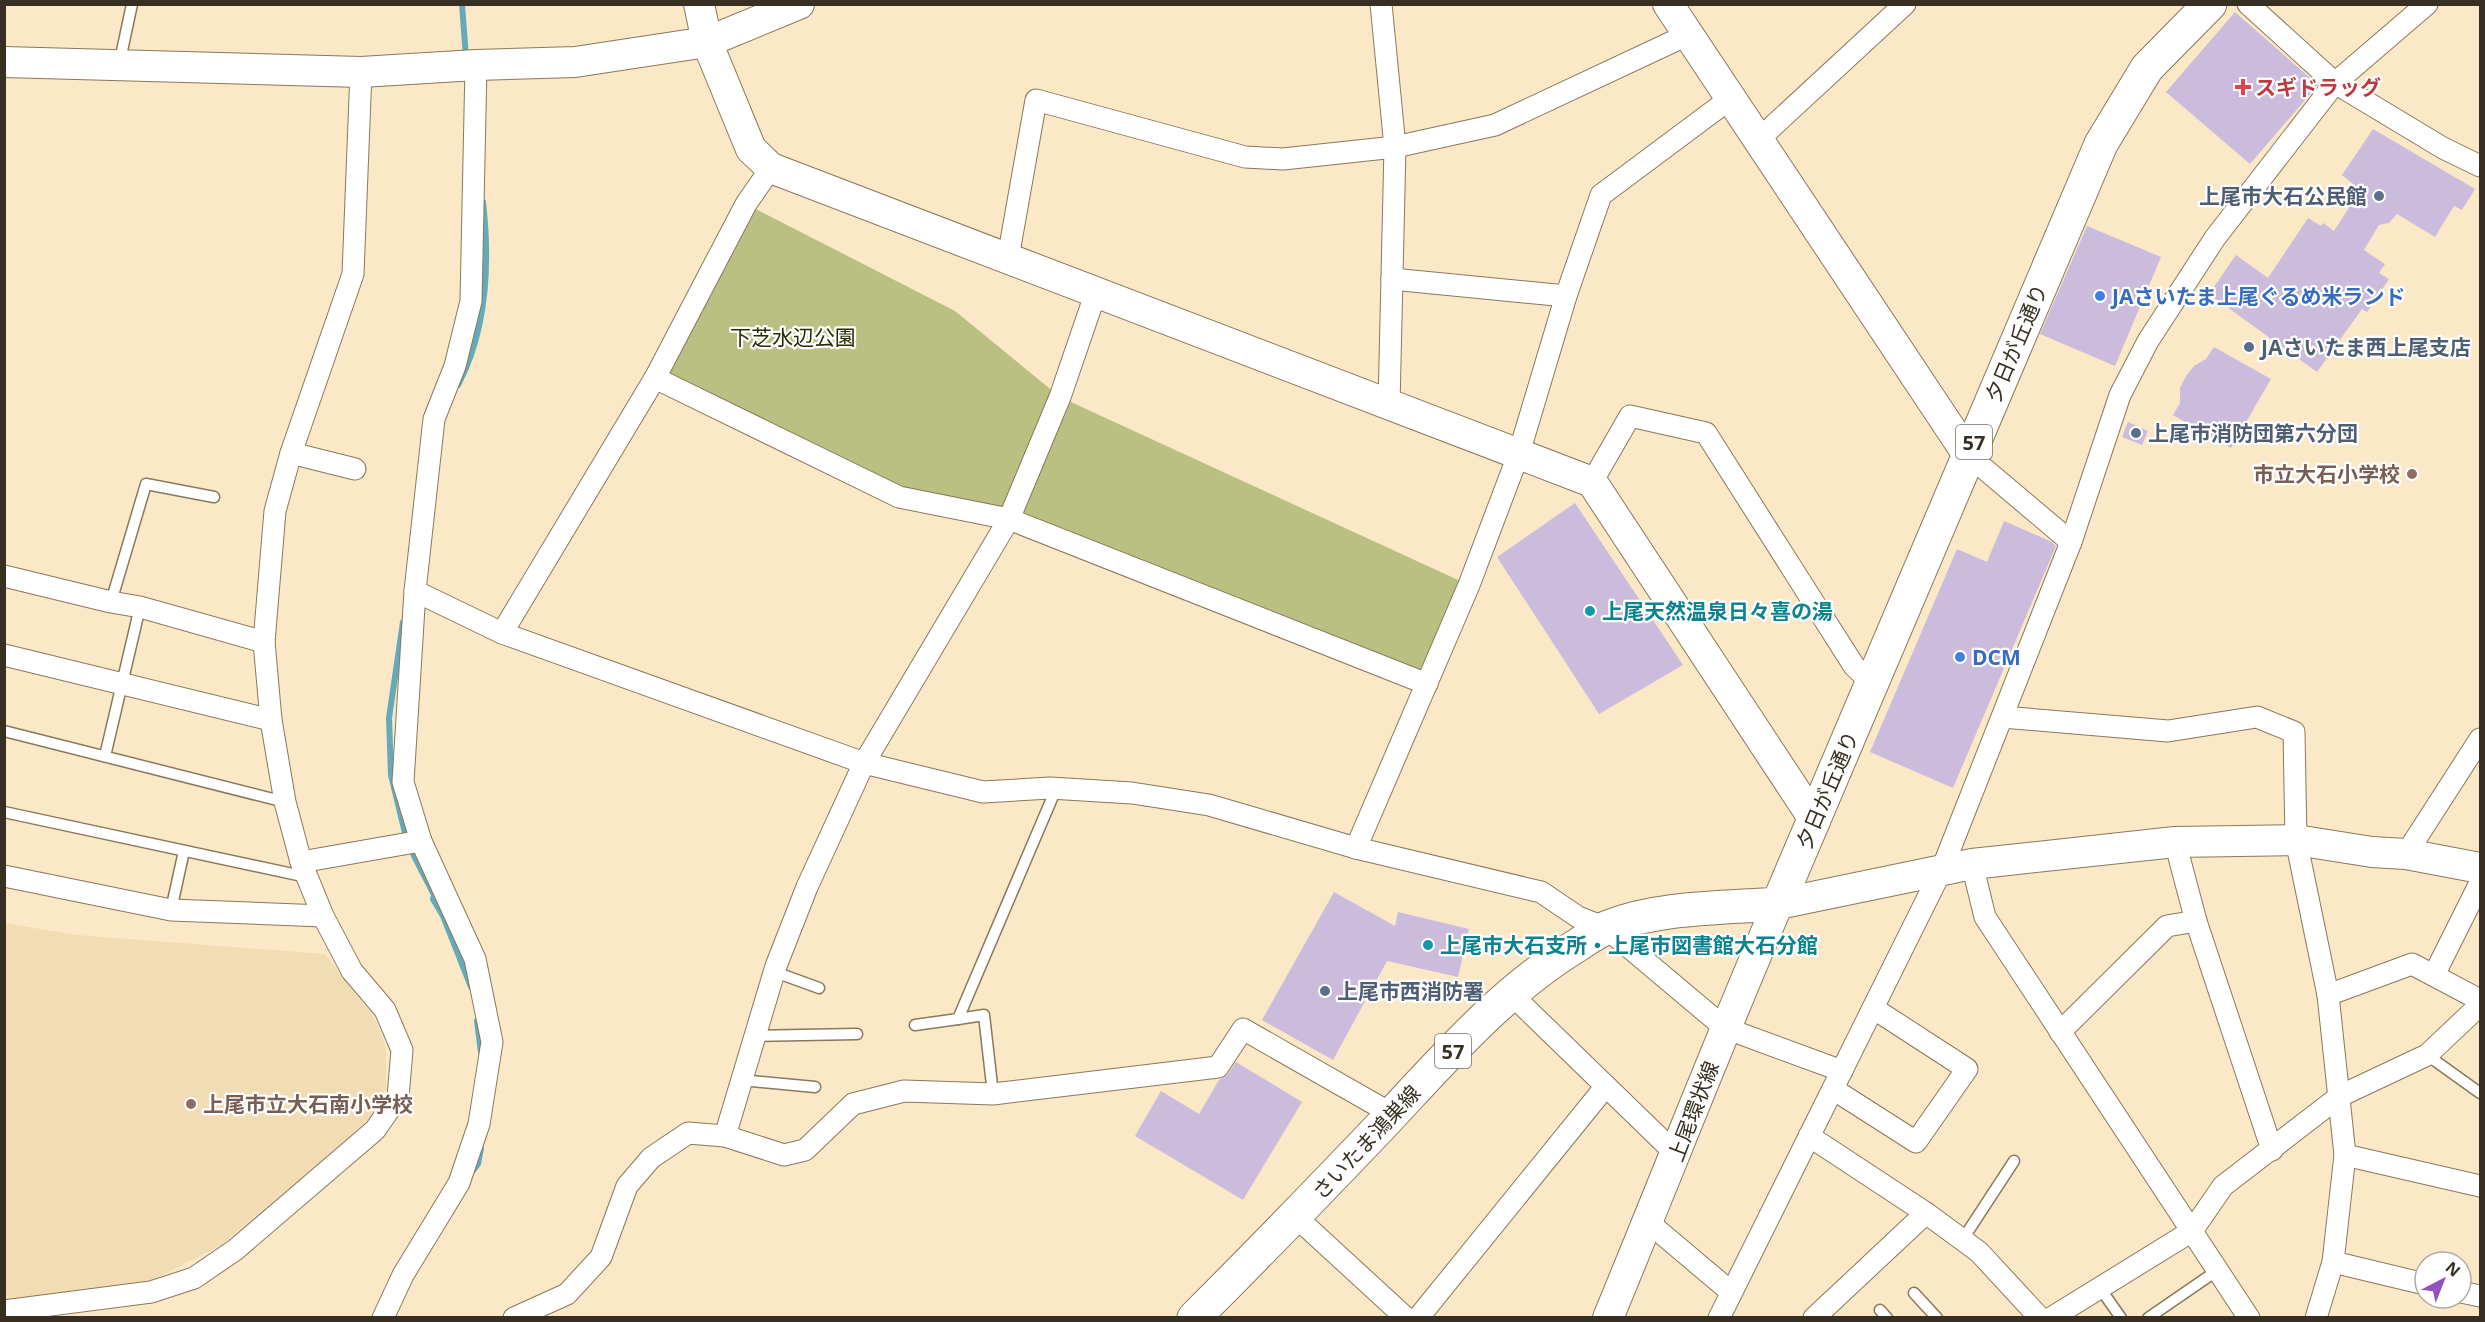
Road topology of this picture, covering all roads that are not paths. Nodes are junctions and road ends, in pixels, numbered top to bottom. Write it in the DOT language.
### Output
graph roads {
  1 [pos="132,4"];
  2 [pos="699,4"];
  3 [pos="799,4"];
  4 [pos="1381,4"];
  5 [pos="1668,4"];
  6 [pos="1905,4"];
  7 [pos="2210,4"];
  8 [pos="2248,4"];
  9 [pos="2427,4"];
  10 [pos="1687,35"];
  11 [pos="707,42"];
  12 [pos="4,62"];
  13 [pos="476,64"];
  14 [pos="119,65"];
  15 [pos="361,72"];
  16 [pos="2335,83"];
  17 [pos="1731,98"];
  18 [pos="1759,139"];
  19 [pos="1395,147"];
  20 [pos="2481,166"];
  21 [pos="771,168"];
  22 [pos="1008,258"];
  23 [pos="1392,279"];
  24 [pos="1096,292"];
  25 [pos="1566,296"];
  26 [pos="655,378"];
  27 [pos="1389,405"];
  28 [pos="291,453"];
  29 [pos="1519,453"];
  30 [pos="1968,455"];
  31 [pos="355,469"];
  32 [pos="1592,482"];
  33 [pos="214,497"];
  34 [pos="1009,519"];
  35 [pos="2071,542"];
  36 [pos="4,576"];
  37 [pos="415,591"];
  38 [pos="111,602"];
  39 [pos="140,607"];
  40 [pos="502,633"];
  41 [pos="264,642"];
  42 [pos="4,656"];
  43 [pos="1872,683"];
  44 [pos="1427,684"];
  45 [pos="122,685"];
  46 [pos="2003,717"];
  47 [pos="271,720"];
  48 [pos="4,731"];
  49 [pos="2481,739"];
  50 [pos="105,756"];
  51 [pos="864,764"];
  52 [pos="1056,789"];
  53 [pos="285,801"];
  54 [pos="4,812"];
  55 [pos="1815,821"];
  56 [pos="2296,840"];
  57 [pos="422,841"];
  58 [pos="2175,842"];
  59 [pos="1356,848"];
  60 [pos="184,851"];
  61 [pos="2406,854"];
  62 [pos="1972,864"];
  63 [pos="2481,868"];
  64 [pos="304,869"];
  65 [pos="1942,869"];
  66 [pos="4,876"];
  67 [pos="2481,883"];
  68 [pos="1778,904"];
  69 [pos="171,910"];
  70 [pos="323,916"];
  71 [pos="2196,921"];
  72 [pos="1606,928"];
  73 [pos="775,972"];
  74 [pos="2434,975"];
  75 [pos="819,988"];
  76 [pos="1511,994"];
  77 [pos="2328,995"];
  78 [pos="2481,1000"];
  79 [pos="2481,1005"];
  80 [pos="1873,1008"];
  81 [pos="958,1019"];
  82 [pos="915,1025"];
  83 [pos="1725,1028"];
  84 [pos="2060,1032"];
  85 [pos="857,1034"];
  86 [pos="755,1036"];
  87 [pos="2427,1055"];
  88 [pos="741,1080"];
  89 [pos="1837,1080"];
  90 [pos="1606,1086"];
  91 [pos="815,1087"];
  92 [pos="2481,1093"];
  93 [pos="993,1094"];
  94 [pos="2340,1096"];
  95 [pos="1392,1114"];
  96 [pos="726,1136"];
  97 [pos="1809,1136"];
  98 [pos="2272,1150"];
  99 [pos="1676,1154"];
  100 [pos="2345,1155"];
  101 [pos="2014,1161"];
  102 [pos="2481,1186"];
  103 [pos="1926,1213"];
  104 [pos="1295,1216"];
  105 [pos="1648,1222"];
  106 [pos="2192,1231"];
  107 [pos="1963,1239"];
  108 [pos="2332,1262"];
  109 [pos="2218,1270"];
  110 [pos="2413,1281"];
  111 [pos="2100,1288"];
  112 [pos="1731,1292"];
  113 [pos="1914,1293"];
  114 [pos="4,1311"];
  115 [pos="1201,1315"];
  116 [pos="383,1317"];
  117 [pos="514,1317"];
  118 [pos="1406,1317"];
  119 [pos="1418,1317"];
  120 [pos="1608,1317"];
  121 [pos="1719,1317"];
  122 [pos="1814,1317"];
  123 [pos="1937,1317"];
  124 [pos="2040,1317"];
  125 [pos="2051,1317"];
  126 [pos="2121,1317"];
  127 [pos="2148,1317"];
  128 [pos="2249,1317"];
  129 [pos="2316,1317"];
  1 -- 14 [label="lane"];
  2 -- 11 [label="street"];
  3 -- 11 [label="street"];
  4 -- 19 [label="street"];
  5 -- 10 [label="street"];
  6 -- 18 [label="street"];
  7 -- 30 [label="main road, 夕日が丘通り / 57"];
  8 -- 16 [label="street"];
  9 -- 16 [label="street"];
  10 -- 17 [label="street"];
  10 -- 19 [label="street"];
  11 -- 13 [label="street"];
  11 -- 21 [label="street"];
  12 -- 14 [label="street"];
  13 -- 15 [label="street"];
  13 -- 37 [label="street"];
  14 -- 15 [label="street"];
  15 -- 28 [label="street"];
  16 -- 20 [label="street"];
  16 -- 35 [label="street"];
  17 -- 18 [label="street"];
  17 -- 25 [label="street"];
  18 -- 30 [label="street"];
  19 -- 22 [label="street"];
  19 -- 23 [label="street"];
  21 -- 22 [label="street"];
  21 -- 26 [label="street"];
  22 -- 24 [label="street"];
  23 -- 25 [label="street"];
  23 -- 27 [label="street"];
  24 -- 27 [label="street"];
  24 -- 34 [label="street"];
  25 -- 29 [label="street"];
  26 -- 34 [label="street"];
  26 -- 40 [label="street"];
  27 -- 29 [label="street"];
  28 -- 31 [label="street"];
  28 -- 41 [label="street"];
  29 -- 32 [label="street"];
  29 -- 44 [label="street"];
  30 -- 35 [label="street"];
  30 -- 43 [label="main road, 夕日が丘通り / 57"];
  32 -- 43 [label="street"];
  32 -- 55 [label="street"];
  33 -- 38 [label="lane"];
  34 -- 44 [label="street"];
  34 -- 51 [label="street"];
  35 -- 46 [label="street"];
  36 -- 38 [label="street"];
  37 -- 40 [label="street"];
  37 -- 57 [label="street"];
  38 -- 39 [label="street"];
  39 -- 41 [label="street"];
  39 -- 45 [label="lane"];
  40 -- 51 [label="street"];
  41 -- 47 [label="street"];
  42 -- 45 [label="street"];
  43 -- 55 [label="main road, 夕日が丘通り / 57"];
  44 -- 59 [label="street"];
  45 -- 47 [label="street"];
  45 -- 50 [label="lane"];
  46 -- 56 [label="street"];
  46 -- 65 [label="street"];
  47 -- 53 [label="street"];
  48 -- 50 [label="lane"];
  49 -- 61 [label="street"];
  50 -- 53 [label="lane"];
  51 -- 52 [label="street"];
  51 -- 73 [label="street"];
  52 -- 59 [label="street"];
  52 -- 81 [label="lane"];
  53 -- 64 [label="street"];
  54 -- 60 [label="lane"];
  55 -- 68 [label="main road, 夕日が丘通り / 57"];
  56 -- 58 [label="street"];
  56 -- 61 [label="street"];
  56 -- 77 [label="street"];
  57 -- 64 [label="street"];
  57 -- 116 [label="street"];
  58 -- 62 [label="street"];
  58 -- 71 [label="street"];
  59 -- 72 [label="street"];
  60 -- 64 [label="lane"];
  60 -- 69 [label="lane"];
  61 -- 63 [label="street"];
  62 -- 65 [label="street"];
  62 -- 84 [label="street"];
  64 -- 70 [label="street"];
  65 -- 68 [label="street"];
  65 -- 80 [label="street"];
  66 -- 69 [label="street"];
  67 -- 74 [label="street"];
  68 -- 72 [label="main road, さいたま鴻巣線 / 57"];
  68 -- 83 [label="street, 上尾環状線"];
  69 -- 70 [label="street"];
  70 -- 114 [label="street"];
  71 -- 84 [label="street"];
  71 -- 98 [label="street"];
  72 -- 76 [label="main road, さいたま鴻巣線 / 57"];
  72 -- 83 [label="street"];
  73 -- 75 [label="lane"];
  73 -- 86 [label="street"];
  74 -- 77 [label="street"];
  74 -- 78 [label="street"];
  76 -- 90 [label="street"];
  76 -- 95 [label="main road, さいたま鴻巣線 / 57"];
  77 -- 94 [label="street"];
  79 -- 87 [label="street"];
  80 -- 89 [label="street"];
  80 -- 89 [label="street"];
  81 -- 82 [label="lane"];
  81 -- 93 [label="lane"];
  83 -- 89 [label="street"];
  83 -- 99 [label="street, 上尾環状線"];
  84 -- 106 [label="street"];
  85 -- 86 [label="lane"];
  86 -- 88 [label="street"];
  87 -- 92 [label="lane"];
  87 -- 94 [label="street"];
  88 -- 91 [label="lane"];
  88 -- 96 [label="street"];
  89 -- 97 [label="street"];
  90 -- 99 [label="street"];
  90 -- 119 [label="street"];
  93 -- 95 [label="street"];
  93 -- 96 [label="street"];
  94 -- 98 [label="street"];
  94 -- 100 [label="street"];
  95 -- 104 [label="main road, さいたま鴻巣線 / 57"];
  96 -- 117 [label="street"];
  97 -- 103 [label="street"];
  97 -- 112 [label="street"];
  98 -- 106 [label="street"];
  99 -- 105 [label="street, 上尾環状線"];
  100 -- 102 [label="street"];
  100 -- 108 [label="street"];
  101 -- 107 [label="lane"];
  103 -- 107 [label="street"];
  103 -- 122 [label="street"];
  104 -- 115 [label="main road, さいたま鴻巣線 / 57"];
  104 -- 118 [label="street"];
  105 -- 112 [label="street"];
  105 -- 120 [label="street, 上尾環状線"];
  106 -- 109 [label="street"];
  106 -- 111 [label="street"];
  107 -- 124 [label="street"];
  108 -- 110 [label="street"];
  108 -- 129 [label="street"];
  109 -- 127 [label="lane"];
  109 -- 128 [label="street"];
  111 -- 125 [label="street"];
  111 -- 126 [label="lane"];
  112 -- 121 [label="street"];
  113 -- 123 [label="lane"];
}
